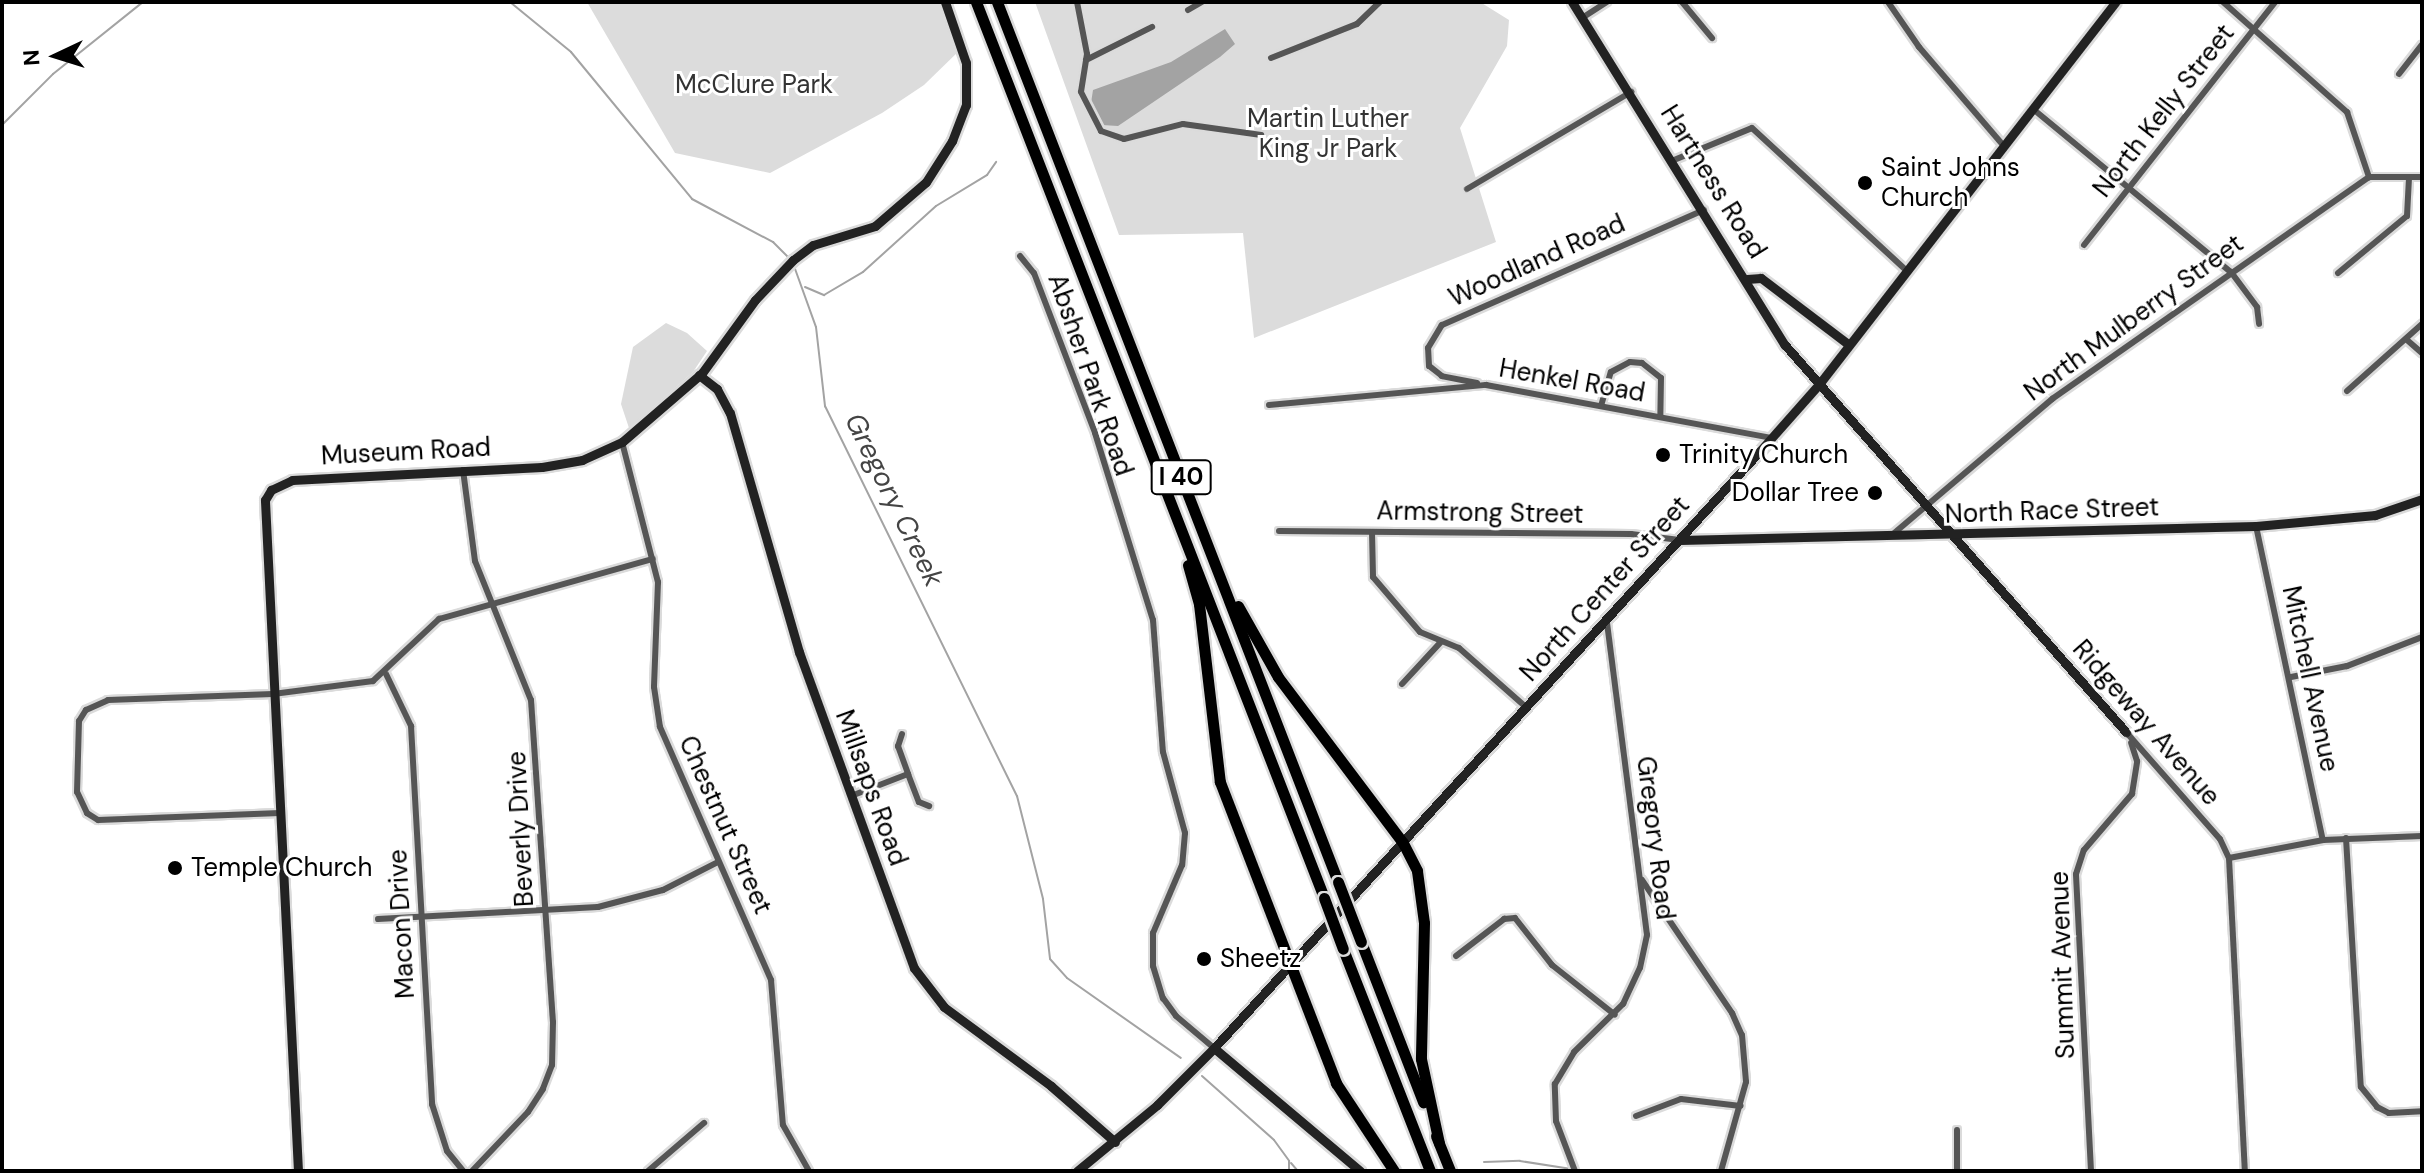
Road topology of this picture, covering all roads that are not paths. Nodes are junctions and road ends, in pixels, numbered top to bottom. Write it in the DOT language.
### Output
graph roads {
  1 [pos="945,2"];
  2 [pos="976,2"];
  3 [pos="997,2"];
  4 [pos="1077,2"];
  5 [pos="1202,2"];
  6 [pos="1380,2"];
  7 [pos="1572,2"];
  8 [pos="1607,2"];
  9 [pos="1682,2"];
  10 [pos="1888,2"];
  11 [pos="2116,2"];
  12 [pos="2223,2"];
  13 [pos="2275,2"];
  14 [pos="1188,10"];
  15 [pos="1582,18"];
  16 [pos="1152,27"];
  17 [pos="2254,28"];
  18 [pos="1712,38"];
  19 [pos="2422,45"];
  20 [pos="1271,58"];
  21 [pos="1086,60"];
  22 [pos="2399,74"];
  23 [pos="1631,92"];
  24 [pos="2033,109"];
  25 [pos="1261,135"];
  26 [pos="2003,145"];
  27 [pos="1674,160"];
  28 [pos="2369,177"];
  29 [pos="2409,177"];
  30 [pos="2422,177"];
  31 [pos="2131,186"];
  32 [pos="1467,189"];
  33 [pos="1704,210"];
  34 [pos="2084,245"];
  35 [pos="1020,256"];
  36 [pos="1906,270"];
  37 [pos="2231,272"];
  38 [pos="2338,273"];
  39 [pos="1747,279"];
  40 [pos="2259,324"];
  41 [pos="2422,324"];
  42 [pos="2407,340"];
  43 [pos="1848,344"];
  44 [pos="2422,353"];
  45 [pos="699,375"];
  46 [pos="1820,383"];
  47 [pos="1486,385"];
  48 [pos="2347,391"];
  49 [pos="1269,405"];
  50 [pos="1601,406"];
  51 [pos="1660,417"];
  52 [pos="1771,438"];
  53 [pos="622,442"];
  54 [pos="1156,465"];
  55 [pos="463,470"];
  56 [pos="2422,499"];
  57 [pos="1927,506"];
  58 [pos="2256,526"];
  59 [pos="1279,531"];
  60 [pos="1372,532"];
  61 [pos="1891,536"];
  62 [pos="1952,537"];
  63 [pos="1680,540"];
  64 [pos="1210,551"];
  65 [pos="653,559"];
  66 [pos="489,605"];
  67 [pos="1607,621"];
  68 [pos="2422,637"];
  69 [pos="1440,643"];
  70 [pos="386,674"];
  71 [pos="2291,677"];
  72 [pos="1402,684"];
  73 [pos="273,694"];
  74 [pos="1527,708"];
  75 [pos="2126,732"];
  76 [pos="902,734"];
  77 [pos="908,774"];
  78 [pos="851,796"];
  79 [pos="929,806"];
  80 [pos="280,813"];
  81 [pos="2422,836"];
  82 [pos="2346,838"];
  83 [pos="2323,840"];
  84 [pos="1403,843"];
  85 [pos="2229,858"];
  86 [pos="718,862"];
  87 [pos="1640,877"];
  88 [pos="546,913"];
  89 [pos="422,918"];
  90 [pos="378,919"];
  91 [pos="1456,956"];
  92 [pos="1289,965"];
  93 [pos="1615,1015"];
  94 [pos="1214,1048"];
  95 [pos="1741,1106"];
  96 [pos="2422,1111"];
  97 [pos="1636,1116"];
  98 [pos="704,1123"];
  99 [pos="1957,1130"];
  100 [pos="1115,1142"];
  101 [pos="1439,1143"];
  102 [pos="298,1171"];
  103 [pos="463,1171"];
  104 [pos="472,1171"];
  105 [pos="648,1171"];
  106 [pos="809,1171"];
  107 [pos="1077,1171"];
  108 [pos="1360,1171"];
  109 [pos="1394,1171"];
  110 [pos="1430,1171"];
  111 [pos="1450,1171"];
  112 [pos="1575,1171"];
  113 [pos="1721,1171"];
  114 [pos="1957,1171"];
  115 [pos="2091,1171"];
  116 [pos="2245,1171"];
  1 -- 45 [label="street, Museum Road"];
  2 -- 54 [label="highway, I 40"];
  3 -- 64 [label="highway, I 40"];
  4 -- 21 [label="street"];
  5 -- 14 [label="street"];
  6 -- 20 [label="street"];
  7 -- 15 [label="street, Hartness Road"];
  8 -- 15 [label="street"];
  9 -- 18 [label="street"];
  10 -- 26 [label="street"];
  11 -- 24 [label="street, North Center Street"];
  12 -- 17 [label="street"];
  13 -- 17 [label="street, North Kelly Street"];
  15 -- 23 [label="street, Hartness Road"];
  16 -- 21 [label="street"];
  17 -- 28 [label="street"];
  17 -- 31 [label="street, North Kelly Street"];
  19 -- 22 [label="street"];
  21 -- 25 [label="street"];
  23 -- 27 [label="street, Hartness Road"];
  23 -- 32 [label="street"];
  24 -- 26 [label="street, North Center Street"];
  24 -- 31 [label="street"];
  26 -- 36 [label="street, North Center Street"];
  27 -- 33 [label="street, Hartness Road"];
  27 -- 36 [label="street"];
  28 -- 29 [label="street"];
  28 -- 37 [label="street, North Mulberry Street"];
  29 -- 30 [label="street"];
  29 -- 38 [label="street"];
  31 -- 34 [label="street, North Kelly Street"];
  31 -- 37 [label="street"];
  33 -- 39 [label="street, Hartness Road"];
  33 -- 47 [label="street, Woodland Road"];
  35 -- 94 [label="street, Absher Park Road"];
  36 -- 43 [label="street, North Center Street"];
  37 -- 40 [label="street"];
  37 -- 57 [label="street, North Mulberry Street"];
  39 -- 43 [label="street"];
  39 -- 46 [label="street, Hartness Road"];
  41 -- 42 [label="street"];
  42 -- 44 [label="street"];
  42 -- 48 [label="street"];
  43 -- 46 [label="street, North Center Street"];
  45 -- 53 [label="street, Museum Road"];
  45 -- 78 [label="street, Millsaps Road"];
  46 -- 52 [label="street, North Center Street"];
  46 -- 57 [label="street, Ridgeway Avenue"];
  47 -- 49 [label="street, Henkel Road"];
  47 -- 50 [label="street, Henkel Road"];
  50 -- 51 [label="street, Henkel Road"];
  50 -- 51 [label="street"];
  51 -- 52 [label="street, Henkel Road"];
  52 -- 63 [label="street, North Center Street"];
  53 -- 55 [label="street, Museum Road"];
  53 -- 65 [label="street, Chestnut Street"];
  54 -- 92 [label="highway"];
  54 -- 110 [label="highway, I 40, bridge"];
  55 -- 66 [label="street, Beverly Drive"];
  55 -- 73 [label="street, Museum Road"];
  56 -- 58 [label="street, North Race Street"];
  57 -- 61 [label="street, North Mulberry Street"];
  57 -- 62 [label="street, Ridgeway Avenue"];
  58 -- 62 [label="street, North Race Street"];
  58 -- 71 [label="street, Mitchell Avenue"];
  59 -- 60 [label="street, Armstrong Street"];
  60 -- 63 [label="street, Armstrong Street"];
  60 -- 69 [label="street"];
  61 -- 62 [label="street, North Race Street"];
  61 -- 63 [label="street, North Race Street"];
  62 -- 75 [label="street, Ridgeway Avenue"];
  63 -- 67 [label="street, North Center Street"];
  64 -- 84 [label="highway"];
  64 -- 101 [label="highway, I 40, bridge"];
  65 -- 66 [label="street"];
  65 -- 86 [label="street, Chestnut Street"];
  66 -- 70 [label="street"];
  66 -- 88 [label="street, Beverly Drive"];
  67 -- 74 [label="street, North Center Street"];
  67 -- 87 [label="street, Gregory Road"];
  68 -- 71 [label="street"];
  69 -- 72 [label="street"];
  69 -- 74 [label="street"];
  70 -- 73 [label="street"];
  70 -- 89 [label="street, Macon Drive"];
  71 -- 83 [label="street, Mitchell Avenue"];
  73 -- 80 [label="street, Museum Road"];
  73 -- 80 [label="street"];
  74 -- 84 [label="street, North Center Street"];
  75 -- 85 [label="street, Ridgeway Avenue"];
  75 -- 115 [label="street, Summit Avenue"];
  76 -- 77 [label="street"];
  77 -- 78 [label="street"];
  77 -- 79 [label="street"];
  78 -- 100 [label="street, Millsaps Road"];
  80 -- 102 [label="street, Museum Road"];
  81 -- 82 [label="street"];
  82 -- 83 [label="street"];
  82 -- 96 [label="street"];
  83 -- 85 [label="street"];
  84 -- 92 [label="street, North Center Street"];
  84 -- 101 [label="highway"];
  85 -- 116 [label="street, Ridgeway Avenue"];
  86 -- 88 [label="street"];
  86 -- 106 [label="street, Chestnut Street"];
  87 -- 93 [label="street, Gregory Road"];
  87 -- 95 [label="street"];
  88 -- 89 [label="street"];
  88 -- 104 [label="street, Beverly Drive"];
  89 -- 90 [label="street"];
  89 -- 103 [label="street, Macon Drive"];
  91 -- 93 [label="street"];
  92 -- 94 [label="street, North Center Street"];
  92 -- 109 [label="highway"];
  93 -- 112 [label="street, Gregory Road"];
  94 -- 100 [label="street, North Center Street"];
  94 -- 108 [label="street"];
  95 -- 97 [label="street"];
  95 -- 113 [label="street"];
  98 -- 105 [label="street"];
  99 -- 114 [label="street"];
  100 -- 107 [label="street, North Center Street"];
  101 -- 111 [label="highway, I 40"];
}
